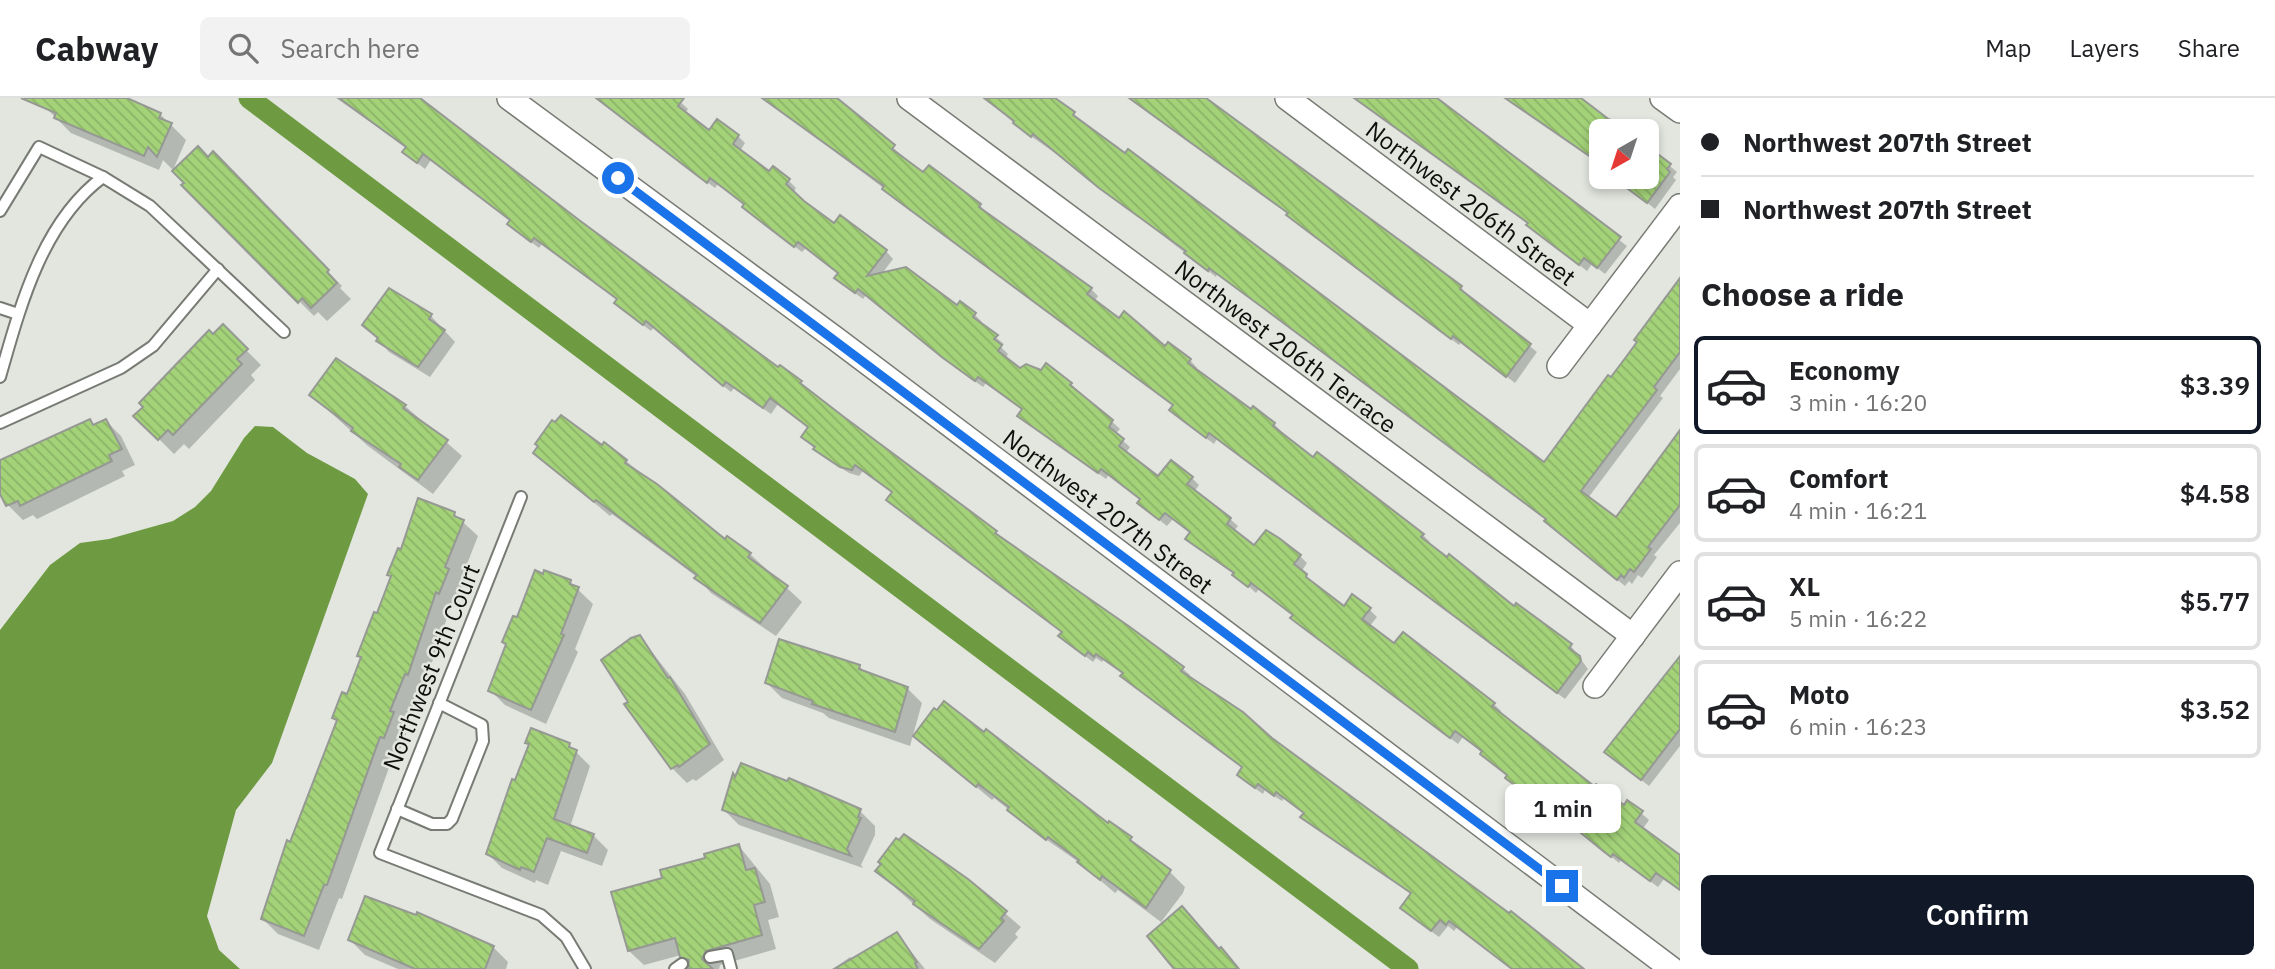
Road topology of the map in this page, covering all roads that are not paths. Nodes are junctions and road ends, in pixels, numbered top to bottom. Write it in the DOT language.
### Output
graph roads {
  1 [pos="509,98"];
  2 [pos="909,98"];
  3 [pos="1287,98"];
  4 [pos="1662,98"];
  5 [pos="1680,111"];
  6 [pos="103,177"];
  7 [pos="1680,206"];
  8 [pos="0,212"];
  9 [pos="218,269"];
  10 [pos="0,308"];
  11 [pos="18,314"];
  12 [pos="1590,325"];
  13 [pos="284,331"];
  14 [pos="1559,366"];
  15 [pos="0,377"];
  16 [pos="0,422"];
  17 [pos="521,497"];
  18 [pos="1680,573"];
  19 [pos="1633,636"];
  20 [pos="1595,686"];
  21 [pos="439,704"];
  22 [pos="397,809"];
  23 [pos="710,957"];
  24 [pos="585,969"];
  25 [pos="731,969"];
  26 [pos="1672,969"];
  1 -- 26 [label="street, Northwest 207th Street"];
  2 -- 19 [label="street, Northwest 206th Terrace"];
  3 -- 12 [label="street, Northwest 206th Street"];
  4 -- 5 [label="street"];
  6 -- 8 [label="lane"];
  6 -- 9 [label="lane"];
  6 -- 11 [label="lane"];
  7 -- 12 [label="street"];
  9 -- 13 [label="lane"];
  9 -- 16 [label="lane"];
  10 -- 11 [label="lane"];
  11 -- 15 [label="lane"];
  12 -- 14 [label="street"];
  17 -- 21 [label="lane, Northwest 9th Court"];
  18 -- 19 [label="street"];
  19 -- 20 [label="street"];
  21 -- 22 [label="lane, Northwest 9th Court"];
  21 -- 22 [label="lane"];
  22 -- 24 [label="lane, Northwest 9th Court"];
  23 -- 25 [label="lane"];
}
